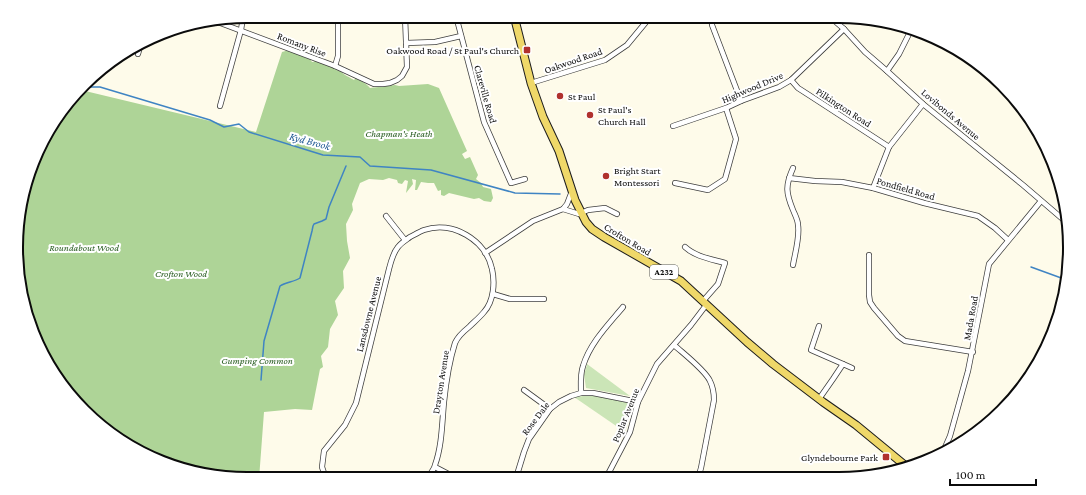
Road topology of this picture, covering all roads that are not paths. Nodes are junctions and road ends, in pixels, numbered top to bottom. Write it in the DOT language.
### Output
graph roads {
  1 [pos="242,23"];
  2 [pos="338,23"];
  3 [pos="405,23"];
  4 [pos="458,23"];
  5 [pos="516,23"];
  6 [pos="645,23"];
  7 [pos="837,23"];
  8 [pos="224,24"];
  9 [pos="712,25"];
  10 [pos="844,29"];
  11 [pos="241,30"];
  12 [pos="909,34"];
  13 [pos="461,36"];
  14 [pos="406,43"];
  15 [pos="139,51"];
  16 [pos="138,54"];
  17 [pos="335,66"];
  18 [pos="887,71"];
  19 [pos="791,80"];
  20 [pos="531,83"];
  21 [pos="741,101"];
  22 [pos="923,104"];
  23 [pos="220,106"];
  24 [pos="726,108"];
  25 [pos="673,126"];
  26 [pos="889,147"];
  27 [pos="793,168"];
  28 [pos="789,178"];
  29 [pos="525,179"];
  30 [pos="675,183"];
  31 [pos="873,188"];
  32 [pos="572,190"];
  33 [pos="1041,201"];
  34 [pos="563,209"];
  35 [pos="582,213"];
  36 [pos="617,214"];
  37 [pos="386,216"];
  38 [pos="1061,218"];
  39 [pos="405,240"];
  40 [pos="1008,240"];
  41 [pos="685,247"];
  42 [pos="485,253"];
  43 [pos="869,254"];
  44 [pos="793,265"];
  45 [pos="493,294"];
  46 [pos="544,299"];
  47 [pos="705,303"];
  48 [pos="623,307"];
  49 [pos="819,326"];
  50 [pos="674,345"];
  51 [pos="972,352"];
  52 [pos="843,364"];
  53 [pos="852,368"];
  54 [pos="524,390"];
  55 [pos="581,394"];
  56 [pos="819,399"];
  57 [pos="638,402"];
  58 [pos="550,409"];
  59 [pos="946,445"];
  60 [pos="900,463"];
  61 [pos="435,467"];
  62 [pos="324,472"];
  63 [pos="432,472"];
  64 [pos="445,472"];
  65 [pos="518,472"];
  66 [pos="609,472"];
  67 [pos="700,472"];
  1 -- 11 [label="street"];
  2 -- 17 [label="street, Romany Rise"];
  3 -- 14 [label="street"];
  4 -- 13 [label="street, Clareville Road"];
  5 -- 20 [label="main road, Crofton Road / A232"];
  6 -- 20 [label="street, Oakwood Road"];
  7 -- 10 [label="street, Lovibonds Avenue"];
  8 -- 11 [label="street, Romany Rise"];
  9 -- 21 [label="street"];
  10 -- 18 [label="street, Lovibonds Avenue"];
  10 -- 19 [label="street, Highwood Drive"];
  11 -- 17 [label="street, Romany Rise"];
  11 -- 23 [label="street"];
  12 -- 18 [label="street"];
  13 -- 14 [label="street"];
  13 -- 29 [label="street, Clareville Road"];
  14 -- 17 [label="street, Romany Rise"];
  15 -- 16 [label="street"];
  18 -- 22 [label="street, Lovibonds Avenue"];
  19 -- 21 [label="street, Highwood Drive"];
  19 -- 26 [label="street, Pilkington Road"];
  20 -- 32 [label="main road, Crofton Road / A232"];
  21 -- 24 [label="street, Highwood Drive"];
  22 -- 26 [label="street"];
  22 -- 33 [label="street, Lovibonds Avenue"];
  24 -- 25 [label="street, Highwood Drive"];
  24 -- 30 [label="street"];
  26 -- 31 [label="street"];
  27 -- 28 [label="street"];
  28 -- 31 [label="street, Pondfield Road"];
  28 -- 44 [label="street"];
  31 -- 40 [label="street, Pondfield Road"];
  32 -- 34 [label="street"];
  32 -- 35 [label="main road, Crofton Road / A232"];
  33 -- 38 [label="street, Lovibonds Avenue"];
  33 -- 40 [label="street, Mada Road"];
  34 -- 35 [label="street"];
  34 -- 42 [label="street"];
  35 -- 36 [label="street"];
  35 -- 47 [label="main road, Crofton Road / A232"];
  37 -- 39 [label="street"];
  39 -- 42 [label="street, Lansdowne Avenue"];
  39 -- 62 [label="street, Lansdowne Avenue"];
  40 -- 51 [label="street, Mada Road"];
  41 -- 47 [label="street, Poplar Avenue"];
  42 -- 45 [label="street, Drayton Avenue"];
  43 -- 51 [label="street"];
  45 -- 46 [label="street"];
  45 -- 61 [label="street, Drayton Avenue"];
  47 -- 50 [label="street, Poplar Avenue"];
  47 -- 56 [label="main road, Crofton Road / A232"];
  48 -- 55 [label="street"];
  49 -- 52 [label="street"];
  50 -- 57 [label="street, Poplar Avenue"];
  50 -- 67 [label="street"];
  51 -- 59 [label="street, Mada Road"];
  52 -- 53 [label="street"];
  52 -- 56 [label="street"];
  54 -- 58 [label="street"];
  55 -- 57 [label="street, Rose Dale"];
  55 -- 58 [label="street, Rose Dale"];
  56 -- 60 [label="main road, Crofton Road / A232"];
  57 -- 66 [label="street, Poplar Avenue"];
  58 -- 65 [label="street, Rose Dale"];
  61 -- 63 [label="street, Drayton Avenue"];
  61 -- 64 [label="street"];
}
